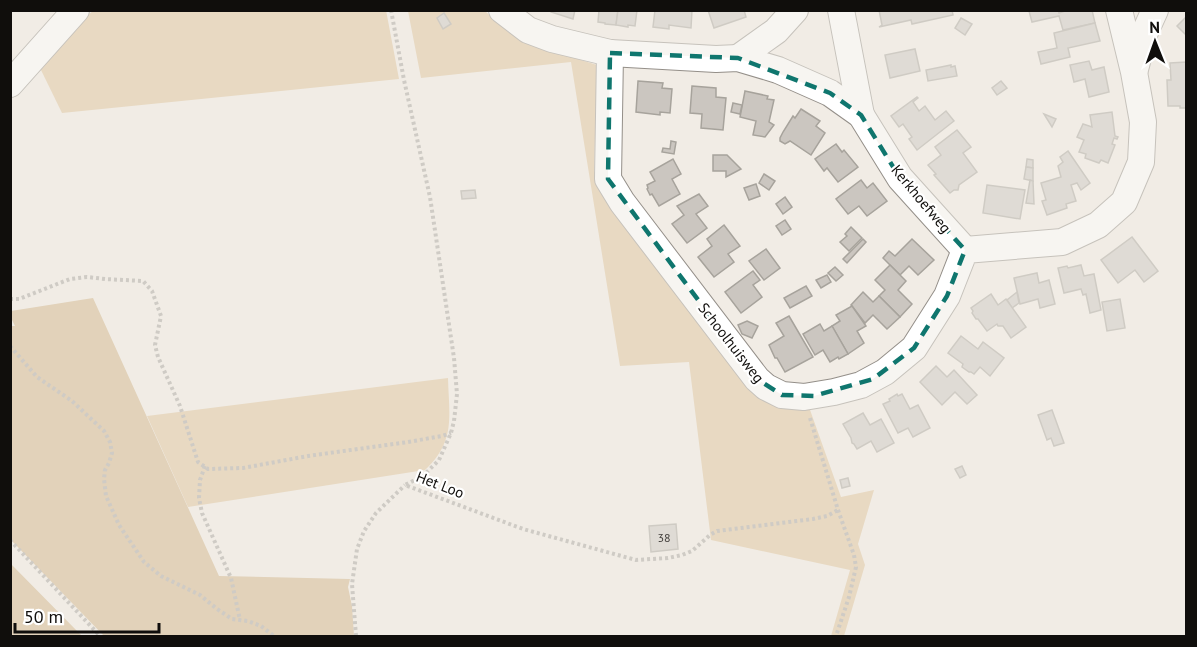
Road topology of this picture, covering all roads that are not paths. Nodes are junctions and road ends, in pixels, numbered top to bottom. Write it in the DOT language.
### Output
graph roads {
  1 [pos="76,10"];
  2 [pos="502,10"];
  3 [pos="795,10"];
  4 [pos="841,10"];
  5 [pos="1119,10"];
  6 [pos="1155,10"];
  7 [pos="610,53"];
  8 [pos="738,58"];
  9 [pos="1134,72"];
  10 [pos="10,84"];
  11 [pos="861,115"];
  12 [pos="965,250"];
  1 -- 10 [label="street"];
  2 -- 7 [label="street"];
  3 -- 8 [label="street"];
  4 -- 11 [label="street, Kerkhoefweg"];
  5 -- 9 [label="street"];
  6 -- 9 [label="street"];
  7 -- 8 [label="street, Kerkhoefweg"];
  7 -- 12 [label="street, Schoolhuisweg"];
  8 -- 11 [label="street, Kerkhoefweg"];
  9 -- 12 [label="street"];
  11 -- 12 [label="street, Kerkhoefweg"];
}
